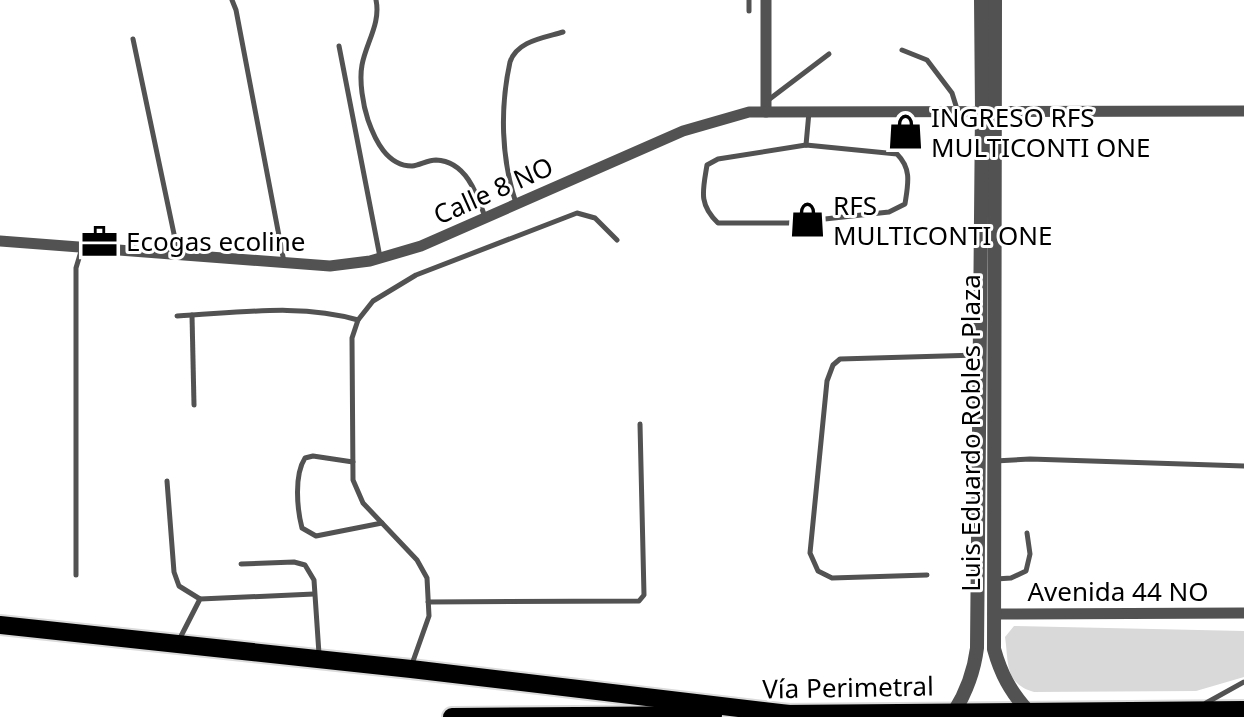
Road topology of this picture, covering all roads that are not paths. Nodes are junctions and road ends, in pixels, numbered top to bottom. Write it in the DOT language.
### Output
graph roads {
  1 [pos="232,0"];
  2 [pos="376,0"];
  3 [pos="749,0"];
  4 [pos="766,0"];
  5 [pos="981,0"];
  6 [pos="995,0"];
  7 [pos="749,11"];
  8 [pos="563,32"];
  9 [pos="133,39"];
  10 [pos="339,46"];
  11 [pos="902,50"];
  12 [pos="829,54"];
  13 [pos="766,107"];
  14 [pos="957,110"];
  15 [pos="988,110"];
  16 [pos="809,111"];
  17 [pos="1244,111"];
  18 [pos="806,145"];
  19 [pos="516,204"];
  20 [pos="485,218"];
  21 [pos="617,240"];
  22 [pos="0,241"];
  23 [pos="82,247"];
  24 [pos="178,254"];
  25 [pos="380,258"];
  26 [pos="284,262"];
  27 [pos="192,315"];
  28 [pos="177,316"];
  29 [pos="358,320"];
  30 [pos="987,355"];
  31 [pos="194,405"];
  32 [pos="640,424"];
  33 [pos="994,461"];
  34 [pos="353,462"];
  35 [pos="1244,466"];
  36 [pos="167,481"];
  37 [pos="382,523"];
  38 [pos="1027,533"];
  39 [pos="241,564"];
  40 [pos="76,575"];
  41 [pos="927,575"];
  42 [pos="993,579"];
  43 [pos="314,594"];
  44 [pos="200,599"];
  45 [pos="428,602"];
  46 [pos="1244,613"];
  47 [pos="993,614"];
  48 [pos="0,625"];
  49 [pos="177,643"];
  50 [pos="319,659"];
  51 [pos="411,669"];
  52 [pos="1244,682"];
  53 [pos="1194,710"];
  54 [pos="1244,710"];
  55 [pos="1028,711"];
  56 [pos="954,712"];
  57 [pos="789,714"];
  58 [pos="452,717"];
  1 -- 26 [label="lane"];
  2 -- 20 [label="lane"];
  3 -- 7 [label="lane"];
  4 -- 13 [label="street"];
  5 -- 15 [label="street, Luis Eduardo Robles Plaza"];
  6 -- 15 [label="street, Luis Eduardo Robles Plaza"];
  8 -- 19 [label="lane"];
  9 -- 24 [label="lane"];
  10 -- 25 [label="lane"];
  11 -- 14 [label="lane"];
  12 -- 13 [label="lane"];
  13 -- 16 [label="street, Calle 8 NO"];
  13 -- 19 [label="street, Calle 8 NO"];
  14 -- 15 [label="street, Calle 8 NO"];
  14 -- 16 [label="street, Calle 8 NO"];
  15 -- 17 [label="street, Calle 8 NO"];
  15 -- 30 [label="street, Luis Eduardo Robles Plaza"];
  16 -- 18 [label="lane"];
  18 -- 18 [label="lane"];
  19 -- 20 [label="street, Calle 8 NO"];
  20 -- 25 [label="street, Calle 8 NO"];
  21 -- 29 [label="lane"];
  22 -- 23 [label="street, Calle 8 NO"];
  23 -- 24 [label="street, Calle 8 NO"];
  23 -- 40 [label="lane"];
  24 -- 26 [label="street, Calle 8 NO"];
  25 -- 26 [label="street, Calle 8 NO"];
  27 -- 28 [label="lane"];
  27 -- 29 [label="lane"];
  27 -- 31 [label="lane"];
  29 -- 34 [label="lane"];
  30 -- 33 [label="street, Luis Eduardo Robles Plaza"];
  30 -- 41 [label="lane"];
  30 -- 56 [label="street, Luis Eduardo Robles Plaza"];
  32 -- 45 [label="lane"];
  33 -- 35 [label="lane"];
  33 -- 42 [label="street, Luis Eduardo Robles Plaza"];
  34 -- 37 [label="lane"];
  34 -- 37 [label="lane"];
  36 -- 44 [label="lane"];
  37 -- 45 [label="lane"];
  38 -- 42 [label="lane"];
  39 -- 43 [label="lane"];
  42 -- 47 [label="street, Luis Eduardo Robles Plaza"];
  43 -- 44 [label="lane"];
  43 -- 50 [label="lane"];
  44 -- 49 [label="lane"];
  45 -- 51 [label="lane"];
  46 -- 47 [label="street, Avenida 44 NO"];
  47 -- 55 [label="street, Luis Eduardo Robles Plaza"];
  48 -- 49 [label="highway"];
  49 -- 50 [label="highway"];
  50 -- 51 [label="highway"];
  51 -- 57 [label="highway"];
  52 -- 53 [label="lane"];
  53 -- 54 [label="highway, Vía Perimetral"];
  53 -- 55 [label="highway, Vía Perimetral"];
  55 -- 56 [label="highway, Vía Perimetral"];
  56 -- 57 [label="highway, Vía Perimetral"];
  57 -- 58 [label="highway, Vía Perimetral"];
}
